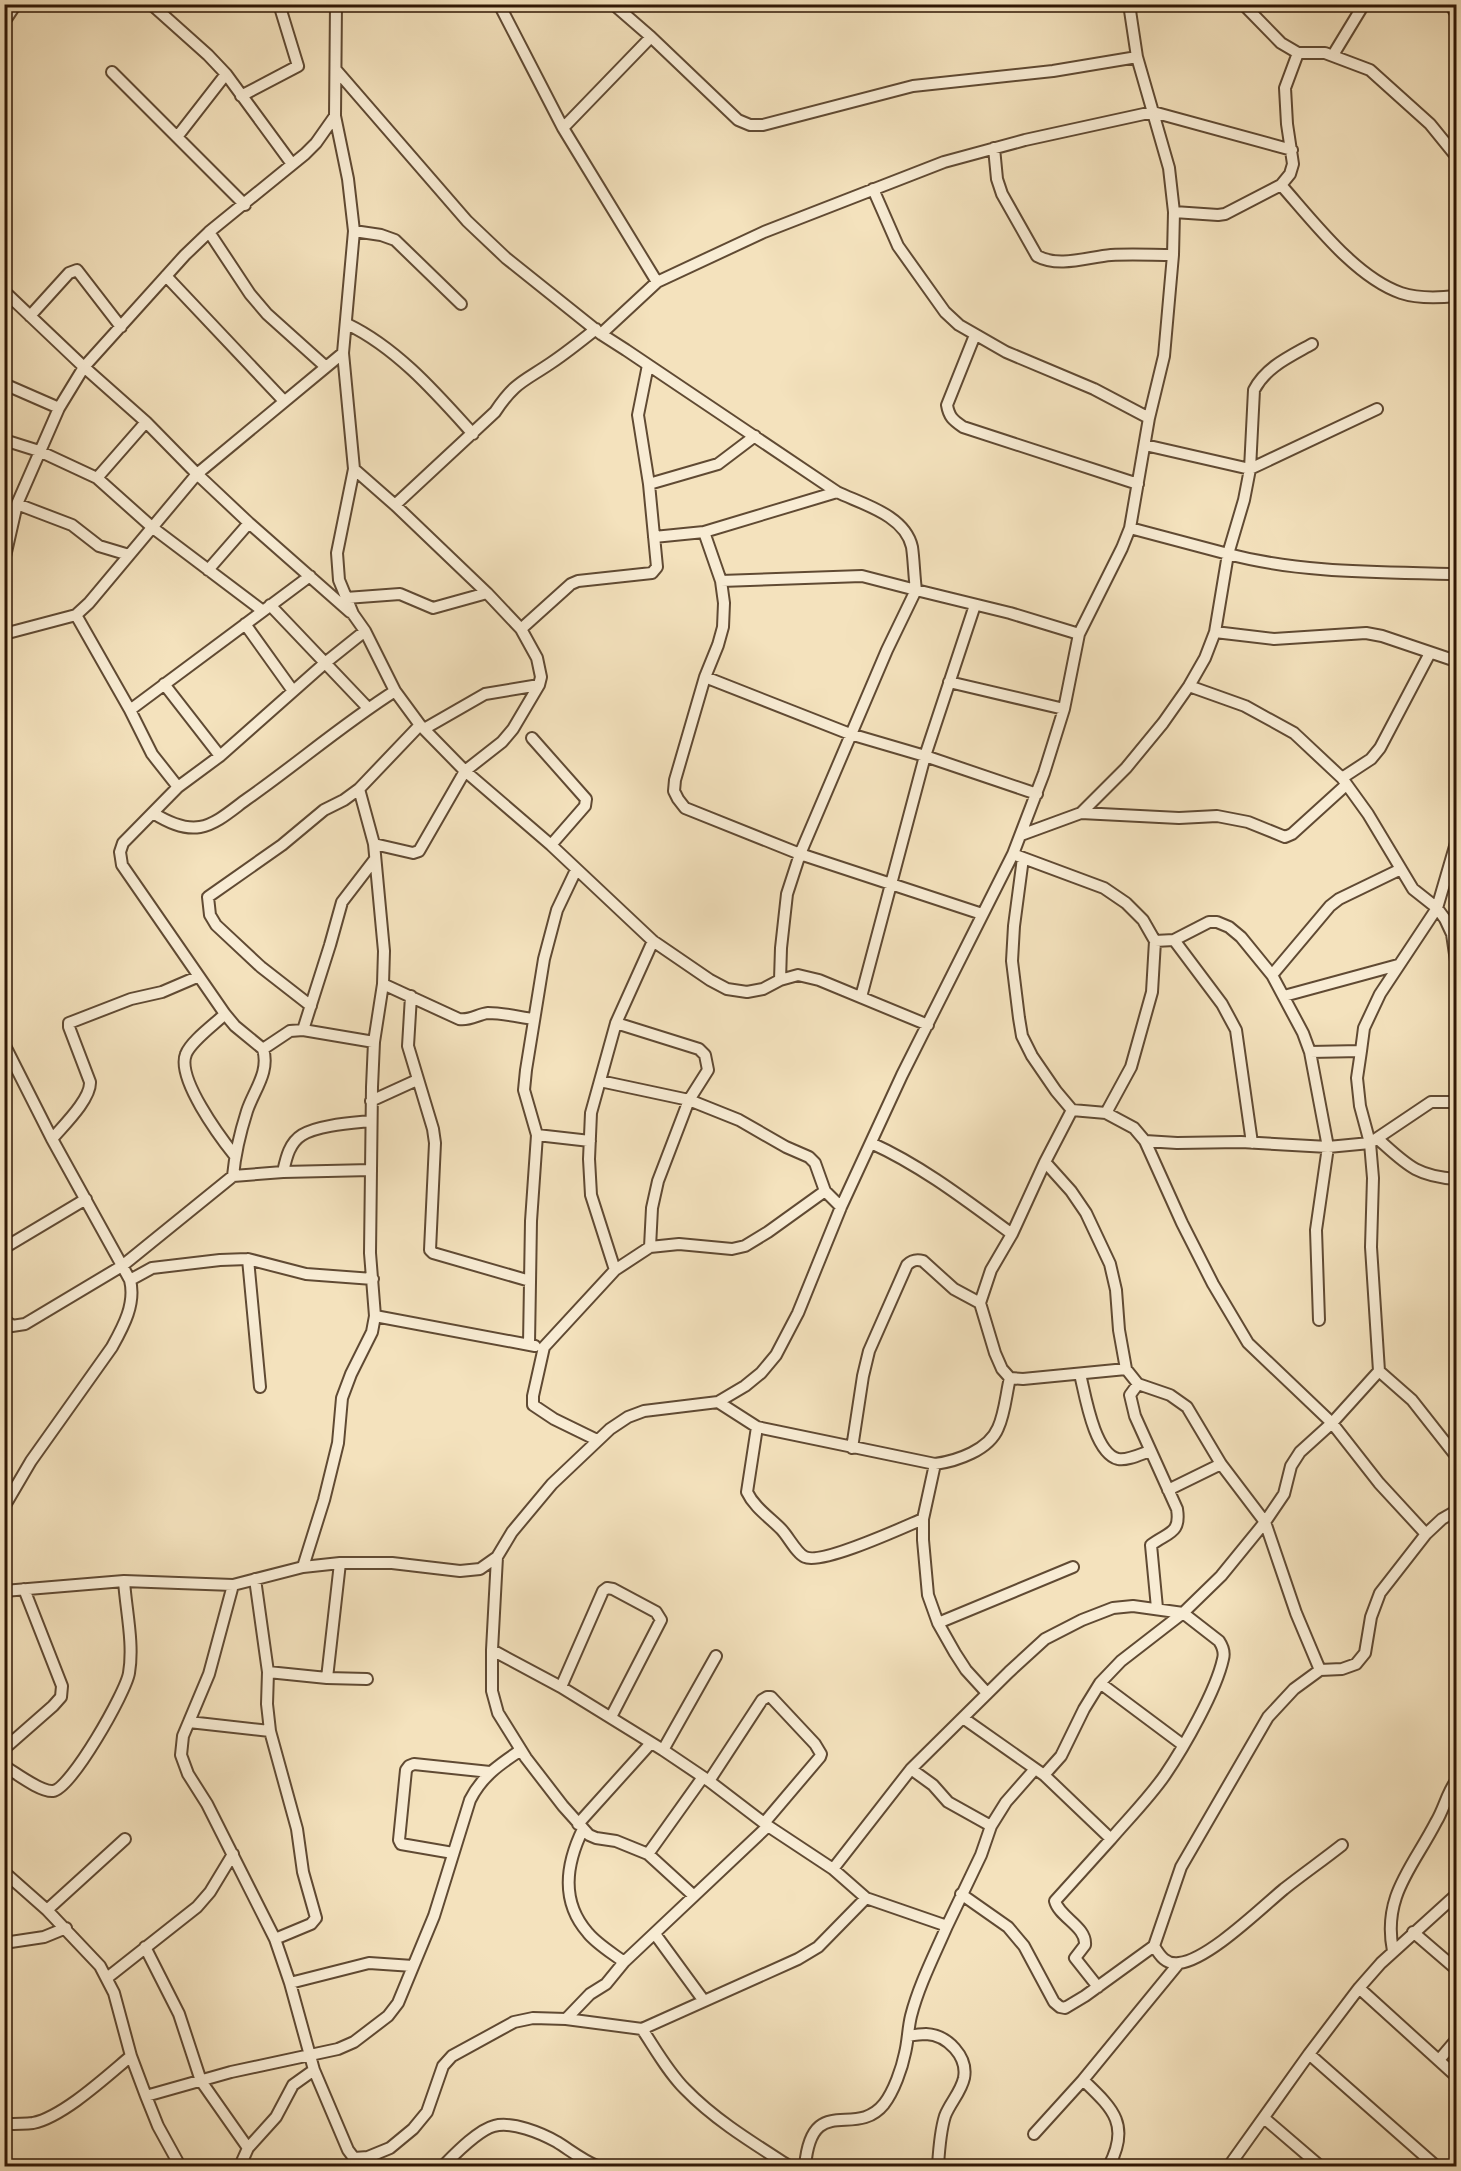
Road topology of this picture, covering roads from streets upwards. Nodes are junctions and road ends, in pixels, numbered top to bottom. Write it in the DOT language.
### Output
graph roads {
  1 [pos="16,4"];
  2 [pos="152,4"];
  3 [pos="279,4"];
  4 [pos="336,4"];
  5 [pos="499,4"];
  6 [pos="613,4"];
  7 [pos="1129,4"];
  8 [pos="1243,4"];
  9 [pos="1364,4"];
  10 [pos="1450,4"];
  11 [pos="1456,14"];
  12 [pos="4,22"];
  13 [pos="651,37"];
  14 [pos="1298,53"];
  15 [pos="1333,55"];
  16 [pos="1137,57"];
  17 [pos="337,71"];
  18 [pos="112,72"];
  19 [pos="226,74"];
  20 [pos="241,96"];
  21 [pos="1153,112"];
  22 [pos="335,116"];
  23 [pos="563,129"];
  24 [pos="177,137"];
  25 [pos="994,148"];
  26 [pos="1292,150"];
  27 [pos="1456,156"];
  28 [pos="292,164"];
  29 [pos="1281,186"];
  30 [pos="873,189"];
  31 [pos="245,205"];
  32 [pos="1174,212"];
  33 [pos="354,231"];
  34 [pos="209,232"];
  35 [pos="1173,255"];
  36 [pos="166,276"];
  37 [pos="657,282"];
  38 [pos="4,291"];
  39 [pos="1456,296"];
  40 [pos="461,304"];
  41 [pos="30,316"];
  42 [pos="347,324"];
  43 [pos="121,327"];
  44 [pos="598,332"];
  45 [pos="975,334"];
  46 [pos="1312,344"];
  47 [pos="343,353"];
  48 [pos="648,365"];
  49 [pos="84,367"];
  50 [pos="326,368"];
  51 [pos="4,384"];
  52 [pos="284,401"];
  53 [pos="59,408"];
  54 [pos="1377,409"];
  55 [pos="1149,418"];
  56 [pos="147,422"];
  57 [pos="472,434"];
  58 [pos="755,436"];
  59 [pos="4,440"];
  60 [pos="1145,445"];
  61 [pos="39,451"];
  62 [pos="354,469"];
  63 [pos="1250,469"];
  64 [pos="197,474"];
  65 [pos="97,477"];
  66 [pos="649,484"];
  67 [pos="1138,484"];
  68 [pos="837,492"];
  69 [pos="395,505"];
  70 [pos="12,510"];
  71 [pos="249,523"];
  72 [pos="153,528"];
  73 [pos="1130,528"];
  74 [pos="704,532"];
  75 [pos="654,537"];
  76 [pos="1228,554"];
  77 [pos="129,555"];
  78 [pos="4,561"];
  79 [pos="208,570"];
  80 [pos="310,576"];
  81 [pos="1456,576"];
  82 [pos="721,581"];
  83 [pos="916,590"];
  84 [pos="487,593"];
  85 [pos="346,598"];
  86 [pos="975,605"];
  87 [pos="266,608"];
  88 [pos="353,614"];
  89 [pos="76,615"];
  90 [pos="245,624"];
  91 [pos="521,629"];
  92 [pos="365,631"];
  93 [pos="1215,632"];
  94 [pos="4,634"];
  95 [pos="1078,634"];
  96 [pos="1430,653"];
  97 [pos="1456,661"];
  98 [pos="325,663"];
  99 [pos="705,677"];
  100 [pos="949,682"];
  101 [pos="164,684"];
  102 [pos="539,685"];
  103 [pos="1189,686"];
  104 [pos="293,691"];
  105 [pos="395,691"];
  106 [pos="368,708"];
  107 [pos="1064,709"];
  108 [pos="130,710"];
  109 [pos="422,727"];
  110 [pos="850,734"];
  111 [pos="532,738"];
  112 [pos="220,756"];
  113 [pos="925,756"];
  114 [pos="465,771"];
  115 [pos="1344,782"];
  116 [pos="178,788"];
  117 [pos="359,789"];
  118 [pos="1037,795"];
  119 [pos="153,813"];
  120 [pos="1081,813"];
  121 [pos="1021,835"];
  122 [pos="374,844"];
  123 [pos="551,845"];
  124 [pos="1456,846"];
  125 [pos="800,854"];
  126 [pos="1018,856"];
  127 [pos="375,859"];
  128 [pos="1401,869"];
  129 [pos="576,870"];
  130 [pos="892,885"];
  131 [pos="1437,908"];
  132 [pos="982,914"];
  133 [pos="653,940"];
  134 [pos="1174,940"];
  135 [pos="1155,941"];
  136 [pos="1456,961"];
  137 [pos="1398,964"];
  138 [pos="1272,975"];
  139 [pos="197,977"];
  140 [pos="780,980"];
  141 [pos="383,984"];
  142 [pos="411,996"];
  143 [pos="1284,996"];
  144 [pos="861,997"];
  145 [pos="310,1006"];
  146 [pos="225,1014"];
  147 [pos="533,1019"];
  148 [pos="616,1023"];
  149 [pos="928,1025"];
  150 [pos="303,1030"];
  151 [pos="374,1042"];
  152 [pos="4,1044"];
  153 [pos="263,1049"];
  154 [pos="1310,1052"];
  155 [pos="1361,1052"];
  156 [pos="7,1060"];
  157 [pos="417,1080"];
  158 [pos="600,1081"];
  159 [pos="689,1100"];
  160 [pos="372,1101"];
  161 [pos="1456,1102"];
  162 [pos="1072,1110"];
  163 [pos="1106,1113"];
  164 [pos="371,1121"];
  165 [pos="537,1135"];
  166 [pos="52,1138"];
  167 [pos="590,1141"];
  168 [pos="1145,1141"];
  169 [pos="1374,1141"];
  170 [pos="871,1143"];
  171 [pos="1252,1143"];
  172 [pos="1328,1146"];
  173 [pos="235,1156"];
  174 [pos="1045,1162"];
  175 [pos="371,1170"];
  176 [pos="283,1172"];
  177 [pos="233,1176"];
  178 [pos="1456,1179"];
  179 [pos="825,1191"];
  180 [pos="86,1199"];
  181 [pos="842,1207"];
  182 [pos="1012,1234"];
  183 [pos="650,1247"];
  184 [pos="4,1248"];
  185 [pos="248,1259"];
  186 [pos="122,1266"];
  187 [pos="615,1270"];
  188 [pos="373,1279"];
  189 [pos="130,1280"];
  190 [pos="530,1281"];
  191 [pos="980,1303"];
  192 [pos="375,1316"];
  193 [pos="4,1319"];
  194 [pos="1319,1320"];
  195 [pos="529,1344"];
  196 [pos="544,1347"];
  197 [pos="1126,1369"];
  198 [pos="1379,1371"];
  199 [pos="1080,1374"];
  200 [pos="1010,1378"];
  201 [pos="1138,1384"];
  202 [pos="260,1387"];
  203 [pos="718,1402"];
  204 [pos="1332,1423"];
  205 [pos="757,1427"];
  206 [pos="597,1440"];
  207 [pos="852,1448"];
  208 [pos="1150,1451"];
  209 [pos="1456,1456"];
  210 [pos="935,1464"];
  211 [pos="1221,1464"];
  212 [pos="1168,1490"];
  213 [pos="4,1507"];
  214 [pos="1456,1511"];
  215 [pos="923,1519"];
  216 [pos="1265,1522"];
  217 [pos="1426,1534"];
  218 [pos="497,1557"];
  219 [pos="340,1563"];
  220 [pos="303,1567"];
  221 [pos="1073,1567"];
  222 [pos="255,1579"];
  223 [pos="124,1581"];
  224 [pos="233,1585"];
  225 [pos="24,1589"];
  226 [pos="4,1591"];
  227 [pos="1157,1608"];
  228 [pos="1183,1613"];
  229 [pos="938,1623"];
  230 [pos="492,1650"];
  231 [pos="716,1656"];
  232 [pos="1320,1670"];
  233 [pos="268,1672"];
  234 [pos="327,1678"];
  235 [pos="367,1678"];
  236 [pos="1100,1683"];
  237 [pos="561,1687"];
  238 [pos="987,1693"];
  239 [pos="611,1717"];
  240 [pos="963,1718"];
  241 [pos="189,1722"];
  242 [pos="270,1731"];
  243 [pos="651,1743"];
  244 [pos="1183,1745"];
  245 [pos="4,1749"];
  246 [pos="521,1750"];
  247 [pos="663,1750"];
  248 [pos="4,1766"];
  249 [pos="911,1769"];
  250 [pos="490,1772"];
  251 [pos="1040,1772"];
  252 [pos="706,1779"];
  253 [pos="1456,1780"];
  254 [pos="1452,1796"];
  255 [pos="766,1824"];
  256 [pos="991,1826"];
  257 [pos="580,1827"];
  258 [pos="125,1839"];
  259 [pos="1111,1839"];
  260 [pos="1342,1845"];
  261 [pos="453,1853"];
  262 [pos="233,1854"];
  263 [pos="648,1854"];
  264 [pos="833,1869"];
  265 [pos="4,1872"];
  266 [pos="962,1894"];
  267 [pos="1456,1895"];
  268 [pos="694,1896"];
  269 [pos="866,1898"];
  270 [pos="47,1910"];
  271 [pos="947,1926"];
  272 [pos="66,1928"];
  273 [pos="1413,1932"];
  274 [pos="655,1934"];
  275 [pos="275,1939"];
  276 [pos="4,1943"];
  277 [pos="1155,1946"];
  278 [pos="145,1947"];
  279 [pos="1394,1950"];
  280 [pos="624,1962"];
  281 [pos="1179,1963"];
  282 [pos="413,1966"];
  283 [pos="1456,1970"];
  284 [pos="106,1978"];
  285 [pos="291,1983"];
  286 [pos="1098,1987"];
  287 [pos="1359,1988"];
  288 [pos="704,2001"];
  289 [pos="566,2019"];
  290 [pos="642,2029"];
  291 [pos="908,2036"];
  292 [pos="1456,2040"];
  293 [pos="1309,2054"];
  294 [pos="131,2056"];
  295 [pos="310,2056"];
  296 [pos="1439,2060"];
  297 [pos="314,2070"];
  298 [pos="1456,2076"];
  299 [pos="1083,2080"];
  300 [pos="201,2081"];
  301 [pos="146,2096"];
  302 [pos="1264,2118"];
  303 [pos="4,2124"];
  304 [pos="1034,2134"];
  305 [pos="248,2148"];
  306 [pos="450,2165"];
  307 [pos="180,2166"];
  308 [pos="240,2166"];
  309 [pos="597,2166"];
  310 [pos="789,2166"];
  311 [pos="805,2166"];
  312 [pos="938,2166"];
  313 [pos="1109,2166"];
  314 [pos="1229,2166"];
  315 [pos="1320,2166"];
  316 [pos="1436,2166"];
  1 -- 12 [label="street"];
  2 -- 19 [label="street"];
  3 -- 20 [label="street"];
  4 -- 17 [label="street"];
  5 -- 23 [label="street"];
  6 -- 13 [label="street"];
  7 -- 16 [label="street"];
  8 -- 14 [label="street"];
  9 -- 15 [label="street"];
  10 -- 11 [label="street"];
  13 -- 16 [label="street"];
  13 -- 23 [label="street"];
  14 -- 15 [label="street"];
  14 -- 26 [label="street"];
  15 -- 27 [label="street"];
  16 -- 21 [label="street"];
  17 -- 22 [label="street"];
  17 -- 44 [label="street"];
  18 -- 24 [label="street"];
  19 -- 20 [label="street"];
  19 -- 24 [label="street"];
  20 -- 28 [label="street"];
  21 -- 25 [label="street"];
  21 -- 26 [label="street"];
  21 -- 32 [label="street"];
  22 -- 28 [label="street"];
  22 -- 33 [label="street"];
  23 -- 37 [label="street"];
  24 -- 31 [label="street"];
  25 -- 30 [label="street"];
  25 -- 35 [label="street"];
  26 -- 29 [label="street"];
  28 -- 31 [label="street"];
  29 -- 32 [label="street"];
  29 -- 39 [label="street"];
  30 -- 37 [label="street"];
  30 -- 45 [label="street"];
  31 -- 34 [label="street"];
  32 -- 35 [label="street"];
  33 -- 40 [label="street"];
  33 -- 42 [label="street"];
  34 -- 36 [label="street"];
  34 -- 50 [label="street"];
  35 -- 55 [label="street"];
  36 -- 43 [label="street"];
  36 -- 52 [label="street"];
  37 -- 44 [label="street"];
  38 -- 41 [label="street"];
  41 -- 43 [label="street"];
  41 -- 49 [label="street"];
  42 -- 47 [label="street"];
  42 -- 57 [label="street"];
  43 -- 49 [label="street"];
  44 -- 48 [label="street"];
  44 -- 57 [label="street"];
  45 -- 55 [label="street"];
  45 -- 67 [label="street"];
  46 -- 63 [label="street"];
  47 -- 50 [label="street"];
  47 -- 62 [label="street"];
  48 -- 58 [label="street"];
  48 -- 66 [label="street"];
  49 -- 53 [label="street"];
  49 -- 56 [label="street"];
  50 -- 52 [label="street"];
  51 -- 53 [label="street"];
  52 -- 64 [label="street"];
  53 -- 61 [label="street"];
  54 -- 63 [label="street"];
  55 -- 60 [label="street"];
  56 -- 64 [label="street"];
  56 -- 65 [label="street"];
  57 -- 69 [label="street"];
  58 -- 66 [label="street"];
  58 -- 68 [label="street"];
  59 -- 61 [label="street"];
  60 -- 63 [label="street"];
  60 -- 67 [label="street"];
  61 -- 65 [label="street"];
  61 -- 70 [label="street"];
  62 -- 69 [label="street"];
  62 -- 85 [label="street"];
  63 -- 76 [label="street"];
  64 -- 71 [label="street"];
  64 -- 72 [label="street"];
  65 -- 72 [label="street"];
  66 -- 75 [label="street"];
  67 -- 73 [label="street"];
  68 -- 74 [label="street"];
  68 -- 83 [label="street"];
  69 -- 84 [label="street"];
  70 -- 77 [label="street"];
  70 -- 78 [label="street"];
  71 -- 79 [label="street"];
  71 -- 80 [label="street"];
  72 -- 77 [label="street"];
  72 -- 79 [label="street"];
  73 -- 76 [label="street"];
  73 -- 95 [label="street"];
  74 -- 75 [label="street"];
  74 -- 82 [label="street"];
  75 -- 91 [label="street"];
  76 -- 81 [label="street"];
  76 -- 93 [label="street"];
  77 -- 89 [label="street"];
  79 -- 87 [label="street"];
  80 -- 87 [label="street"];
  80 -- 88 [label="street"];
  82 -- 83 [label="street"];
  82 -- 99 [label="street"];
  83 -- 86 [label="street"];
  83 -- 110 [label="street"];
  84 -- 85 [label="street"];
  84 -- 91 [label="street"];
  85 -- 88 [label="street"];
  86 -- 95 [label="street"];
  86 -- 100 [label="street"];
  87 -- 90 [label="street"];
  87 -- 98 [label="street"];
  88 -- 92 [label="street"];
  89 -- 94 [label="street"];
  89 -- 108 [label="street"];
  90 -- 101 [label="street"];
  90 -- 104 [label="street"];
  91 -- 102 [label="street"];
  92 -- 98 [label="street"];
  92 -- 105 [label="street"];
  93 -- 96 [label="street"];
  93 -- 103 [label="street"];
  95 -- 107 [label="street"];
  96 -- 97 [label="street"];
  96 -- 115 [label="street"];
  98 -- 104 [label="street"];
  98 -- 106 [label="street"];
  99 -- 110 [label="street"];
  99 -- 125 [label="street"];
  100 -- 107 [label="street"];
  100 -- 113 [label="street"];
  101 -- 108 [label="street"];
  101 -- 112 [label="street"];
  102 -- 109 [label="street"];
  102 -- 114 [label="street"];
  103 -- 115 [label="street"];
  103 -- 120 [label="street"];
  104 -- 112 [label="street"];
  105 -- 106 [label="street"];
  105 -- 109 [label="street"];
  106 -- 119 [label="street"];
  107 -- 118 [label="street"];
  108 -- 116 [label="street"];
  109 -- 114 [label="street"];
  109 -- 117 [label="street"];
  110 -- 113 [label="street"];
  110 -- 125 [label="street"];
  111 -- 123 [label="street"];
  112 -- 116 [label="street"];
  113 -- 118 [label="street"];
  113 -- 130 [label="street"];
  114 -- 122 [label="street"];
  114 -- 123 [label="street"];
  115 -- 120 [label="street"];
  115 -- 128 [label="street"];
  116 -- 119 [label="street"];
  117 -- 122 [label="street"];
  117 -- 145 [label="street"];
  118 -- 121 [label="street"];
  119 -- 139 [label="street"];
  120 -- 121 [label="street"];
  121 -- 126 [label="street"];
  122 -- 127 [label="street"];
  123 -- 129 [label="street"];
  124 -- 131 [label="street"];
  125 -- 130 [label="street"];
  125 -- 140 [label="street"];
  126 -- 132 [label="street"];
  126 -- 135 [label="street"];
  126 -- 162 [label="street"];
  127 -- 141 [label="street"];
  127 -- 145 [label="street"];
  128 -- 131 [label="street"];
  128 -- 138 [label="street"];
  129 -- 133 [label="street"];
  129 -- 147 [label="street"];
  130 -- 132 [label="street"];
  130 -- 144 [label="street"];
  131 -- 136 [label="street"];
  131 -- 137 [label="street"];
  132 -- 149 [label="street"];
  133 -- 140 [label="street"];
  133 -- 148 [label="street"];
  134 -- 135 [label="street"];
  134 -- 138 [label="street"];
  134 -- 171 [label="street"];
  135 -- 163 [label="street"];
  137 -- 143 [label="street"];
  137 -- 155 [label="street"];
  138 -- 143 [label="street"];
  139 -- 146 [label="street"];
  139 -- 166 [label="street"];
  140 -- 144 [label="street"];
  141 -- 142 [label="street"];
  141 -- 151 [label="street"];
  142 -- 147 [label="street"];
  142 -- 157 [label="street"];
  143 -- 154 [label="street"];
  144 -- 149 [label="street"];
  145 -- 150 [label="street"];
  146 -- 153 [label="street"];
  146 -- 173 [label="street"];
  147 -- 165 [label="street"];
  148 -- 158 [label="street"];
  148 -- 159 [label="street"];
  149 -- 170 [label="street"];
  150 -- 151 [label="street"];
  150 -- 153 [label="street"];
  151 -- 160 [label="street"];
  152 -- 156 [label="street"];
  153 -- 173 [label="street"];
  154 -- 155 [label="street"];
  154 -- 172 [label="street"];
  155 -- 169 [label="street"];
  156 -- 166 [label="street"];
  157 -- 160 [label="street"];
  157 -- 190 [label="street"];
  158 -- 159 [label="street"];
  158 -- 167 [label="street"];
  159 -- 179 [label="street"];
  159 -- 183 [label="street"];
  160 -- 164 [label="street"];
  161 -- 169 [label="street"];
  162 -- 163 [label="street"];
  162 -- 174 [label="street"];
  163 -- 168 [label="street"];
  164 -- 175 [label="street"];
  164 -- 176 [label="street"];
  165 -- 167 [label="street"];
  165 -- 190 [label="street"];
  166 -- 180 [label="street"];
  167 -- 187 [label="street"];
  168 -- 171 [label="street"];
  168 -- 204 [label="street"];
  169 -- 172 [label="street"];
  169 -- 178 [label="street"];
  169 -- 198 [label="street"];
  170 -- 181 [label="street"];
  170 -- 182 [label="street"];
  171 -- 172 [label="street"];
  172 -- 194 [label="street"];
  173 -- 177 [label="street"];
  174 -- 182 [label="street"];
  174 -- 197 [label="street"];
  175 -- 176 [label="street"];
  175 -- 188 [label="street"];
  176 -- 177 [label="street"];
  177 -- 186 [label="street"];
  179 -- 181 [label="street"];
  179 -- 183 [label="street"];
  180 -- 184 [label="street"];
  180 -- 186 [label="street"];
  181 -- 203 [label="street"];
  182 -- 191 [label="street"];
  183 -- 187 [label="street"];
  185 -- 188 [label="street"];
  185 -- 189 [label="street"];
  185 -- 202 [label="street"];
  186 -- 189 [label="street"];
  186 -- 193 [label="street"];
  187 -- 196 [label="street"];
  188 -- 192 [label="street"];
  189 -- 213 [label="street"];
  190 -- 195 [label="street"];
  191 -- 200 [label="street"];
  191 -- 207 [label="street"];
  192 -- 195 [label="street"];
  192 -- 220 [label="street"];
  195 -- 196 [label="street"];
  196 -- 206 [label="street"];
  197 -- 199 [label="street"];
  197 -- 201 [label="street"];
  198 -- 204 [label="street"];
  198 -- 209 [label="street"];
  199 -- 200 [label="street"];
  199 -- 208 [label="street"];
  200 -- 210 [label="street"];
  201 -- 208 [label="street"];
  201 -- 211 [label="street"];
  203 -- 205 [label="street"];
  203 -- 206 [label="street"];
  204 -- 216 [label="street"];
  204 -- 217 [label="street"];
  205 -- 207 [label="street"];
  205 -- 215 [label="street"];
  206 -- 218 [label="street"];
  207 -- 210 [label="street"];
  208 -- 212 [label="street"];
  210 -- 215 [label="street"];
  211 -- 212 [label="street"];
  211 -- 216 [label="street"];
  212 -- 227 [label="street"];
  214 -- 217 [label="street"];
  215 -- 229 [label="street"];
  216 -- 228 [label="street"];
  216 -- 232 [label="street"];
  217 -- 232 [label="street"];
  218 -- 219 [label="street"];
  218 -- 230 [label="street"];
  219 -- 220 [label="street"];
  219 -- 234 [label="street"];
  220 -- 222 [label="street"];
  221 -- 229 [label="street"];
  222 -- 224 [label="street"];
  222 -- 233 [label="street"];
  223 -- 224 [label="street"];
  223 -- 225 [label="street"];
  223 -- 248 [label="street"];
  224 -- 241 [label="street"];
  225 -- 226 [label="street"];
  225 -- 245 [label="street"];
  227 -- 228 [label="street"];
  227 -- 238 [label="street"];
  228 -- 236 [label="street"];
  228 -- 244 [label="street"];
  229 -- 238 [label="street"];
  230 -- 237 [label="street"];
  230 -- 246 [label="street"];
  231 -- 247 [label="street"];
  232 -- 277 [label="street"];
  233 -- 234 [label="street"];
  233 -- 242 [label="street"];
  234 -- 235 [label="street"];
  236 -- 244 [label="street"];
  236 -- 251 [label="street"];
  237 -- 239 [label="street"];
  237 -- 239 [label="street"];
  238 -- 240 [label="street"];
  239 -- 243 [label="street"];
  240 -- 249 [label="street"];
  240 -- 251 [label="street"];
  241 -- 242 [label="street"];
  241 -- 262 [label="street"];
  242 -- 275 [label="street"];
  243 -- 247 [label="street"];
  243 -- 257 [label="street"];
  244 -- 259 [label="street"];
  246 -- 250 [label="street"];
  246 -- 257 [label="street"];
  247 -- 252 [label="street"];
  249 -- 256 [label="street"];
  249 -- 264 [label="street"];
  250 -- 261 [label="street"];
  250 -- 261 [label="street"];
  251 -- 256 [label="street"];
  251 -- 259 [label="street"];
  252 -- 255 [label="street"];
  252 -- 255 [label="street"];
  252 -- 263 [label="street"];
  253 -- 254 [label="street"];
  254 -- 279 [label="street"];
  255 -- 264 [label="street"];
  255 -- 268 [label="street"];
  256 -- 266 [label="street"];
  257 -- 263 [label="street"];
  257 -- 280 [label="street"];
  258 -- 270 [label="street"];
  259 -- 286 [label="street"];
  260 -- 281 [label="street"];
  261 -- 282 [label="street"];
  262 -- 275 [label="street"];
  262 -- 278 [label="street"];
  263 -- 268 [label="street"];
  264 -- 269 [label="street"];
  265 -- 270 [label="street"];
  266 -- 271 [label="street"];
  266 -- 286 [label="street"];
  267 -- 273 [label="street"];
  268 -- 274 [label="street"];
  269 -- 271 [label="street"];
  269 -- 288 [label="street"];
  270 -- 272 [label="street"];
  271 -- 291 [label="street"];
  272 -- 276 [label="street"];
  272 -- 284 [label="street"];
  273 -- 279 [label="street"];
  273 -- 283 [label="street"];
  274 -- 280 [label="street"];
  274 -- 288 [label="street"];
  275 -- 285 [label="street"];
  277 -- 281 [label="street"];
  277 -- 286 [label="street"];
  278 -- 284 [label="street"];
  278 -- 300 [label="street"];
  279 -- 287 [label="street"];
  280 -- 289 [label="street"];
  281 -- 299 [label="street"];
  282 -- 285 [label="street"];
  282 -- 295 [label="street"];
  284 -- 294 [label="street"];
  285 -- 295 [label="street"];
  287 -- 293 [label="street"];
  287 -- 296 [label="street"];
  288 -- 290 [label="street"];
  289 -- 290 [label="street"];
  289 -- 297 [label="street"];
  290 -- 310 [label="street"];
  291 -- 311 [label="street"];
  291 -- 312 [label="street"];
  292 -- 296 [label="street"];
  293 -- 302 [label="street"];
  293 -- 316 [label="street"];
  294 -- 301 [label="street"];
  294 -- 303 [label="street"];
  295 -- 297 [label="street"];
  295 -- 300 [label="street"];
  296 -- 298 [label="street"];
  297 -- 305 [label="street"];
  299 -- 304 [label="street"];
  299 -- 313 [label="street"];
  300 -- 301 [label="street"];
  300 -- 305 [label="street"];
  301 -- 307 [label="street"];
  302 -- 314 [label="street"];
  302 -- 315 [label="street"];
  305 -- 308 [label="street"];
  306 -- 309 [label="street"];
}
